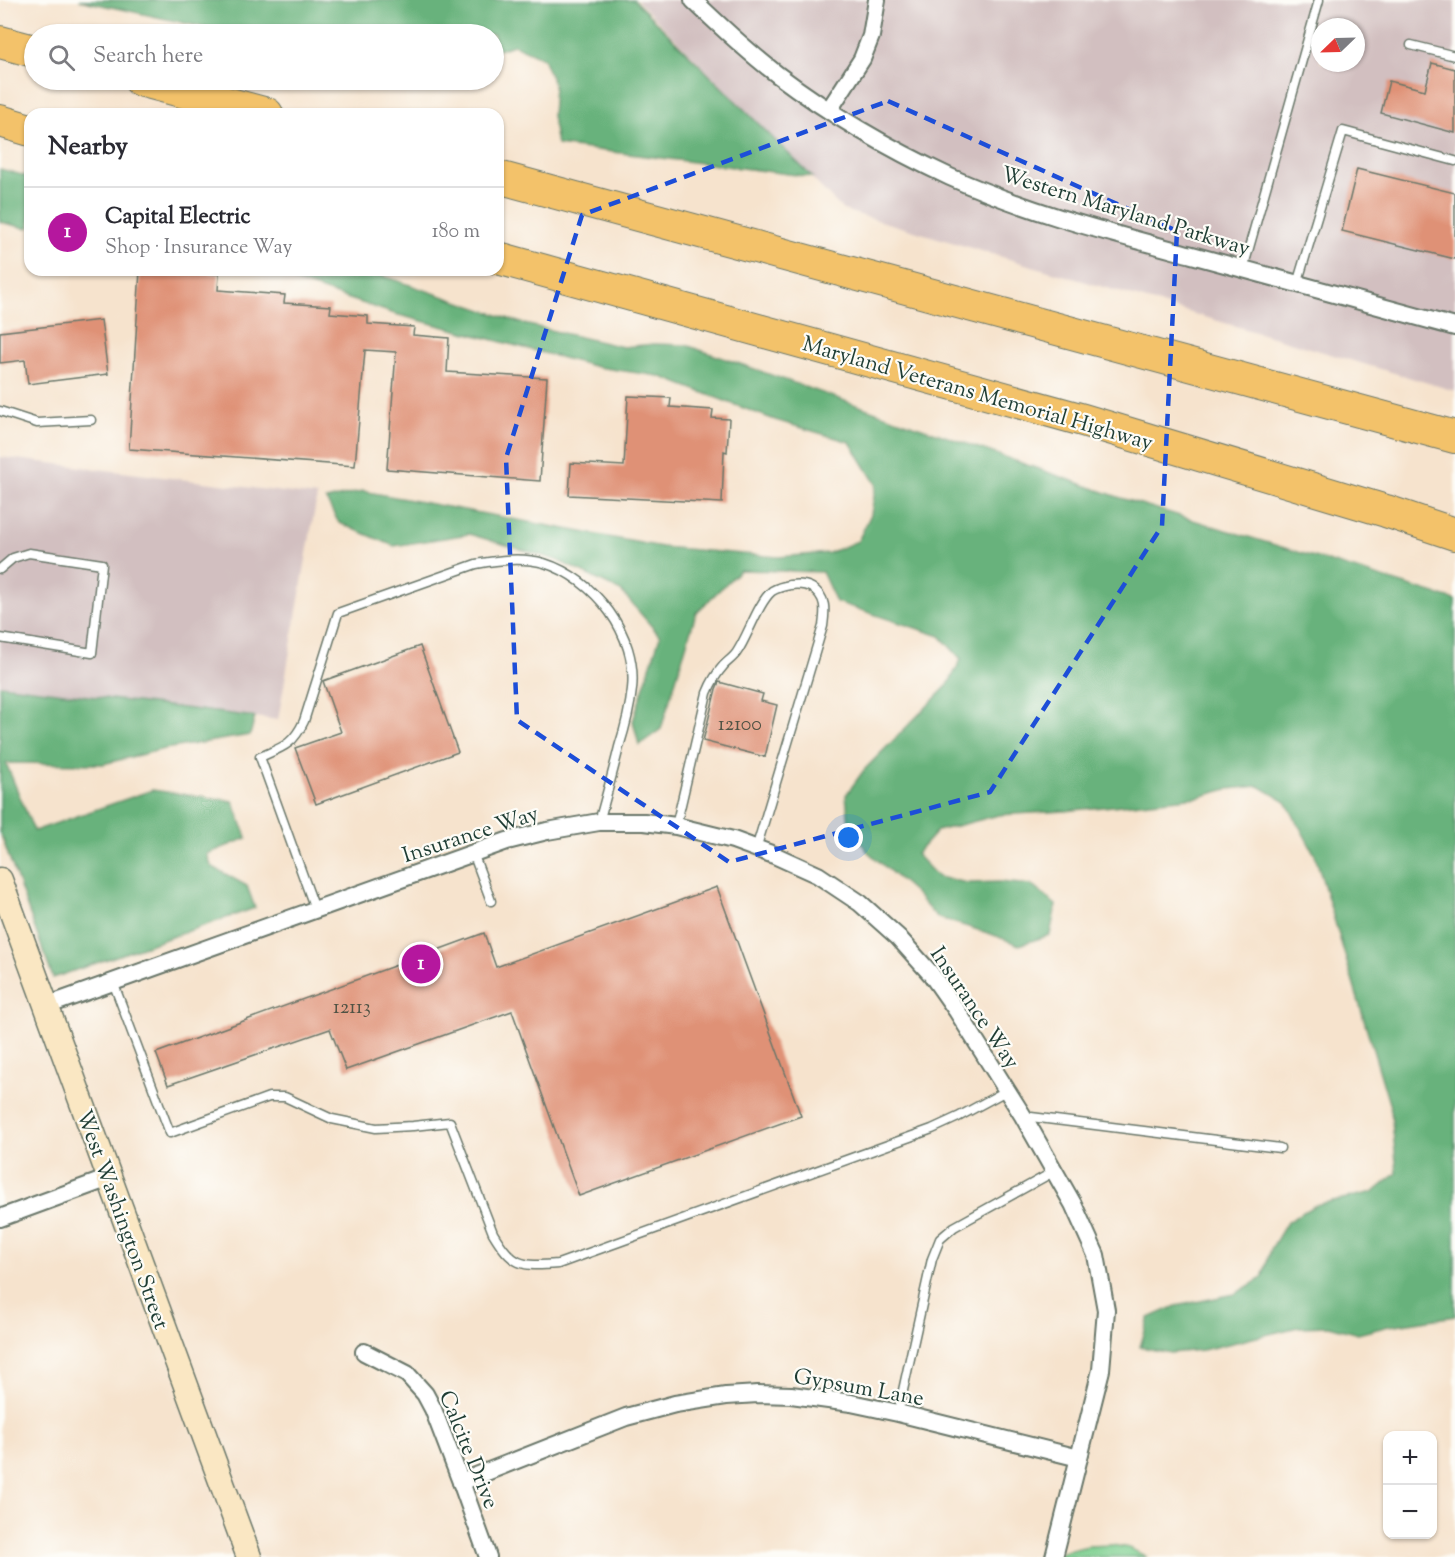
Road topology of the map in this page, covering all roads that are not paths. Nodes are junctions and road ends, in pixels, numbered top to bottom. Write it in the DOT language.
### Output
graph roads {
  1 [pos="693,0"];
  2 [pos="877,0"];
  3 [pos="1319,0"];
  4 [pos="0,42"];
  5 [pos="1411,45"];
  6 [pos="24,48"];
  7 [pos="1455,56"];
  8 [pos="177,90"];
  9 [pos="245,108"];
  10 [pos="829,110"];
  11 [pos="0,121"];
  12 [pos="24,127"];
  13 [pos="1455,161"];
  14 [pos="504,179"];
  15 [pos="504,260"];
  16 [pos="1243,269"];
  17 [pos="1297,284"];
  18 [pos="1455,327"];
  19 [pos="0,411"];
  20 [pos="91,420"];
  21 [pos="1455,437"];
  22 [pos="1455,534"];
  23 [pos="0,569"];
  24 [pos="0,638"];
  25 [pos="599,822"];
  26 [pos="676,826"];
  27 [pos="756,849"];
  28 [pos="473,853"];
  29 [pos="0,880"];
  30 [pos="491,901"];
  31 [pos="315,909"];
  32 [pos="113,982"];
  33 [pos="46,1006"];
  34 [pos="1006,1091"];
  35 [pos="1023,1116"];
  36 [pos="1280,1148"];
  37 [pos="1055,1172"];
  38 [pos="109,1178"];
  39 [pos="0,1218"];
  40 [pos="364,1352"];
  41 [pos="898,1413"];
  42 [pos="1079,1458"];
  43 [pos="461,1482"];
  44 [pos="249,1557"];
  45 [pos="488,1557"];
  46 [pos="1054,1557"];
  1 -- 10 [label="street, Western Maryland Parkway"];
  2 -- 10 [label="street"];
  3 -- 16 [label="lane"];
  4 -- 6 [label="highway"];
  5 -- 7 [label="lane"];
  8 -- 9 [label="highway"];
  10 -- 16 [label="street, Western Maryland Parkway"];
  11 -- 12 [label="highway"];
  13 -- 17 [label="lane"];
  14 -- 21 [label="highway"];
  15 -- 22 [label="highway, Maryland Veterans Memorial Highway"];
  16 -- 17 [label="street, Western Maryland Parkway"];
  17 -- 18 [label="street, Western Maryland Parkway"];
  19 -- 20 [label="lane"];
  23 -- 24 [label="lane"];
  25 -- 26 [label="street, Insurance Way"];
  25 -- 28 [label="street, Insurance Way"];
  25 -- 31 [label="lane"];
  26 -- 27 [label="street, Insurance Way"];
  26 -- 27 [label="lane"];
  27 -- 34 [label="street, Insurance Way"];
  28 -- 30 [label="lane"];
  28 -- 31 [label="street, Insurance Way"];
  29 -- 33 [label="main road, West Washington Street"];
  31 -- 32 [label="street, Insurance Way"];
  32 -- 33 [label="street, Insurance Way"];
  32 -- 34 [label="lane"];
  33 -- 38 [label="main road, West Washington Street"];
  34 -- 35 [label="street, Insurance Way"];
  35 -- 36 [label="lane"];
  35 -- 37 [label="street, Insurance Way"];
  37 -- 41 [label="lane"];
  37 -- 42 [label="street, Insurance Way"];
  38 -- 39 [label="street"];
  38 -- 44 [label="main road, West Washington Street"];
  40 -- 43 [label="street, Calcite Drive"];
  41 -- 42 [label="street, Gypsum Lane"];
  41 -- 43 [label="street, Gypsum Lane"];
  42 -- 46 [label="street, Insurance Way"];
  43 -- 45 [label="street, Calcite Drive"];
}
